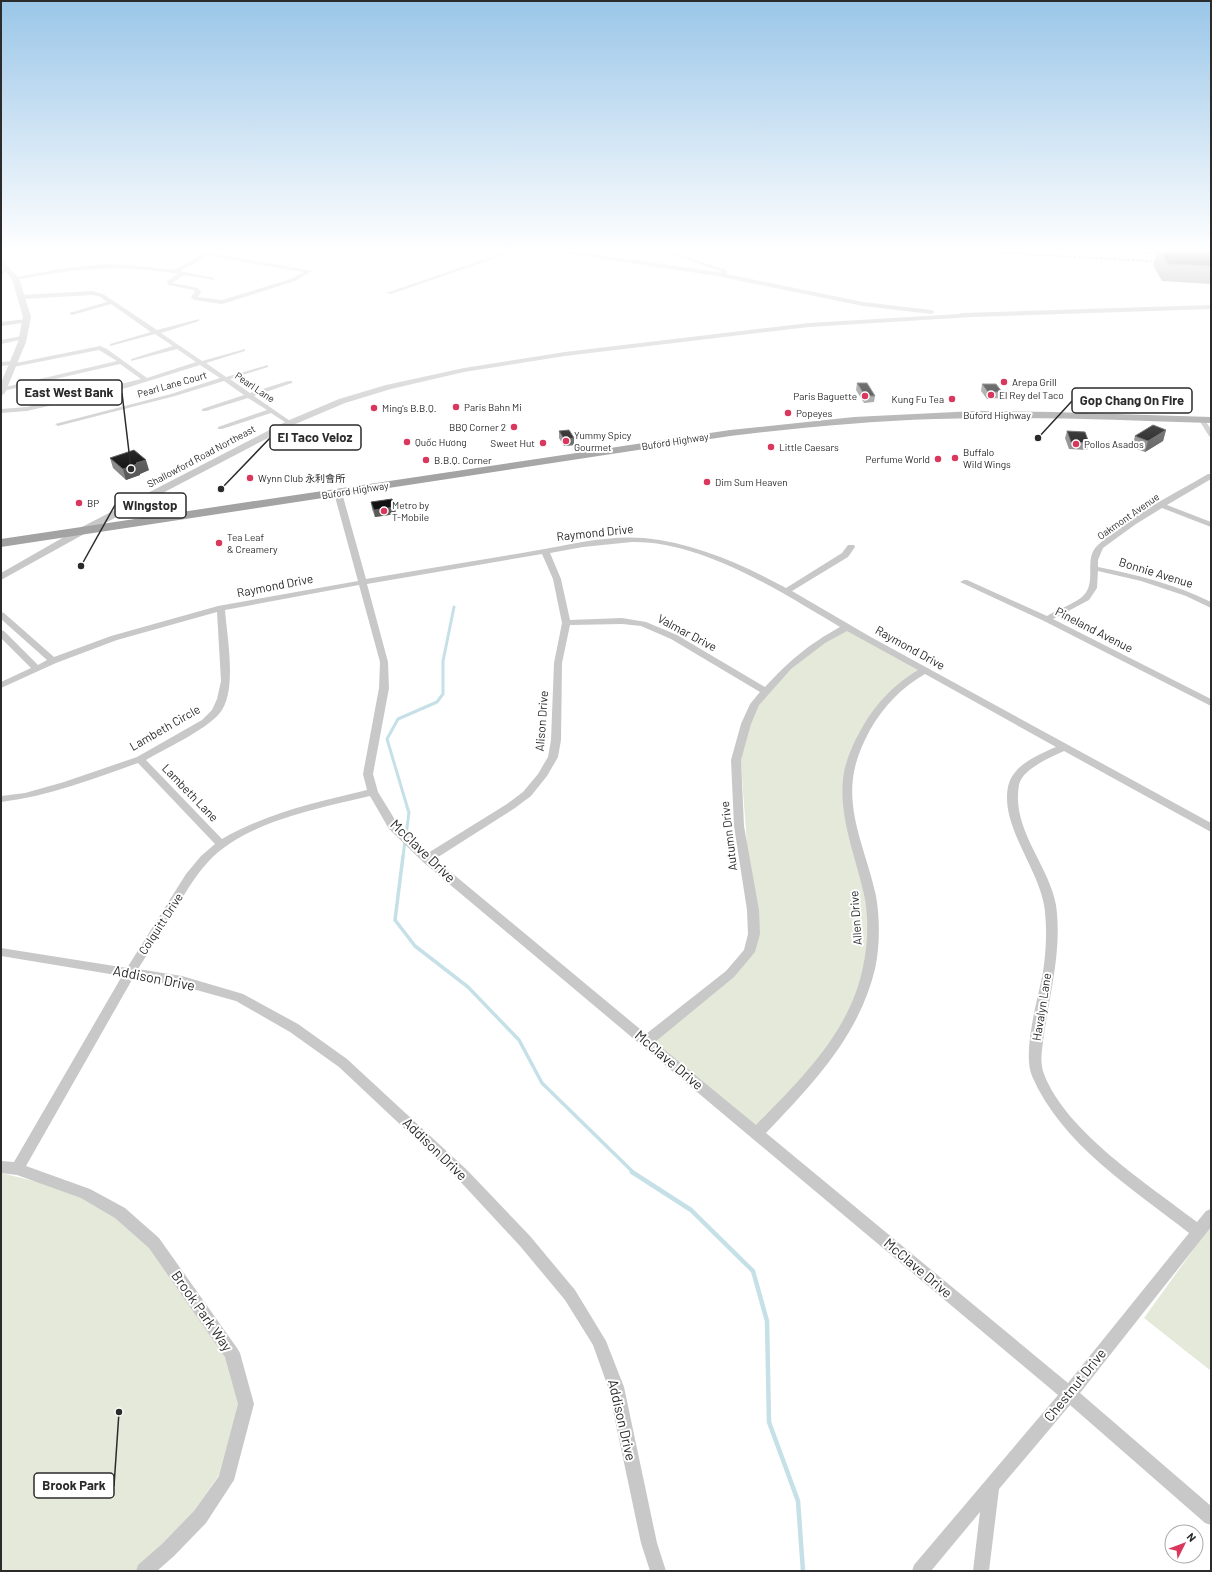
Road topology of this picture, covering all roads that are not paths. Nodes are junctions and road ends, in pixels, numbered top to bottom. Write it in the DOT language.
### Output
graph roads {
  1 [pos="26,325"];
  2 [pos="145,325"];
  3 [pos="178,325"];
  4 [pos="806,325"];
  5 [pos="155,332"];
  6 [pos="22,338"];
  7 [pos="1,342"];
  8 [pos="112,345"];
  9 [pos="177,346"];
  10 [pos="243,350"];
  11 [pos="133,360"];
  12 [pos="122,362"];
  13 [pos="201,363"];
  14 [pos="1,364"];
  15 [pos="13,364"];
  16 [pos="266,366"];
  17 [pos="225,379"];
  18 [pos="146,380"];
  19 [pos="290,382"];
  20 [pos="2,391"];
  21 [pos="250,395"];
  22 [pos="204,410"];
  23 [pos="1,411"];
  24 [pos="272,411"];
  25 [pos="1206,420"];
  26 [pos="290,422"];
  27 [pos="58,424"];
  28 [pos="220,428"];
  29 [pos="1211,435"];
  30 [pos="1211,476"];
  31 [pos="338,493"];
  32 [pos="1161,505"];
  33 [pos="1211,525"];
  34 [pos="82,532"];
  35 [pos="1,543"];
  36 [pos="851,547"];
  37 [pos="545,551"];
  38 [pos="1093,568"];
  39 [pos="1,577"];
  40 [pos="364,582"];
  41 [pos="964,582"];
  42 [pos="787,591"];
  43 [pos="1211,605"];
  44 [pos="221,608"];
  45 [pos="1,615"];
  46 [pos="1047,619"];
  47 [pos="566,623"];
  48 [pos="847,627"];
  49 [pos="1,633"];
  50 [pos="53,660"];
  51 [pos="36,668"];
  52 [pos="925,670"];
  53 [pos="1,685"];
  54 [pos="765,692"];
  55 [pos="1211,703"];
  56 [pos="1064,747"];
  57 [pos="140,759"];
  58 [pos="373,792"];
  59 [pos="1,800"];
  60 [pos="1211,828"];
  61 [pos="221,844"];
  62 [pos="427,859"];
  63 [pos="1,952"];
  64 [pos="129,972"];
  65 [pos="647,1041"];
  66 [pos="756,1134"];
  67 [pos="1,1167"];
  68 [pos="17,1169"];
  69 [pos="1211,1216"];
  70 [pos="1198,1232"];
  71 [pos="1070,1393"];
  72 [pos="991,1486"];
  73 [pos="1211,1517"];
  74 [pos="144,1571"];
  75 [pos="658,1571"];
  76 [pos="920,1571"];
  77 [pos="981,1571"];
  1 -- 6 [label="street"];
  2 -- 5 [label="street, Pearl Lane"];
  3 -- 5 [label="street"];
  4 -- 26 [label="street, Shallowford Road Northeast"];
  5 -- 8 [label="street"];
  5 -- 9 [label="street, Pearl Lane"];
  6 -- 7 [label="street"];
  6 -- 15 [label="street"];
  9 -- 11 [label="street"];
  9 -- 13 [label="street, Pearl Lane"];
  10 -- 13 [label="street"];
  12 -- 15 [label="street"];
  12 -- 18 [label="street"];
  12 -- 20 [label="street"];
  13 -- 17 [label="street, Pearl Lane"];
  13 -- 18 [label="street"];
  14 -- 15 [label="street"];
  15 -- 20 [label="street"];
  16 -- 17 [label="street, Pearl Lane Court"];
  17 -- 21 [label="street, Pearl Lane"];
  17 -- 27 [label="street, Pearl Lane Court"];
  18 -- 23 [label="street"];
  19 -- 21 [label="street"];
  21 -- 22 [label="street"];
  21 -- 24 [label="street, Pearl Lane"];
  24 -- 26 [label="street, Pearl Lane"];
  24 -- 28 [label="street"];
  25 -- 29 [label="street"];
  25 -- 31 [label="main road, Buford Highway"];
  26 -- 34 [label="street, Shallowford Road Northeast"];
  30 -- 32 [label="street, Oakmont Avenue"];
  31 -- 34 [label="main road, Buford Highway"];
  31 -- 40 [label="street, McClave Drive"];
  32 -- 33 [label="street"];
  32 -- 38 [label="street, Oakmont Avenue"];
  34 -- 35 [label="main road, Buford Highway"];
  34 -- 39 [label="street, Shallowford Road Northeast"];
  36 -- 42 [label="street"];
  37 -- 40 [label="street, Raymond Drive"];
  37 -- 42 [label="street, Raymond Drive"];
  37 -- 47 [label="street, Alison Drive"];
  38 -- 43 [label="street, Bonnie Avenue"];
  38 -- 46 [label="street, Oakmont Avenue"];
  40 -- 44 [label="street, Raymond Drive"];
  40 -- 58 [label="street, McClave Drive"];
  41 -- 46 [label="street, Pineland Avenue"];
  42 -- 48 [label="street, Raymond Drive"];
  44 -- 50 [label="street, Raymond Drive"];
  44 -- 57 [label="street, Lambeth Circle"];
  45 -- 50 [label="street"];
  46 -- 55 [label="street, Pineland Avenue"];
  47 -- 54 [label="street, Valmar Drive"];
  47 -- 62 [label="street, Alison Drive"];
  48 -- 52 [label="street, Raymond Drive"];
  48 -- 54 [label="street, Autumn Drive"];
  49 -- 51 [label="street"];
  50 -- 51 [label="street, Raymond Drive"];
  51 -- 53 [label="street, Raymond Drive"];
  52 -- 56 [label="street, Raymond Drive"];
  52 -- 66 [label="street, Allen Drive"];
  54 -- 65 [label="street, Autumn Drive"];
  56 -- 60 [label="street, Raymond Drive"];
  56 -- 70 [label="street, Havalyn Lane"];
  57 -- 59 [label="street, Lambeth Circle"];
  57 -- 61 [label="street, Lambeth Lane"];
  58 -- 61 [label="street, Colquitt Drive"];
  58 -- 62 [label="street, McClave Drive"];
  61 -- 64 [label="street, Colquitt Drive"];
  62 -- 65 [label="street, McClave Drive"];
  63 -- 64 [label="street, Addison Drive"];
  64 -- 68 [label="street, Colquitt Drive"];
  64 -- 75 [label="street, Addison Drive"];
  65 -- 66 [label="street, McClave Drive"];
  66 -- 71 [label="street, McClave Drive"];
  67 -- 68 [label="street, Brook Park Way"];
  68 -- 74 [label="street, Brook Park Way"];
  69 -- 70 [label="street, Chestnut Drive"];
  70 -- 71 [label="street, Chestnut Drive"];
  71 -- 72 [label="street, Chestnut Drive"];
  71 -- 73 [label="street, McClave Drive"];
  72 -- 76 [label="street, Chestnut Drive"];
  72 -- 77 [label="street"];
}
